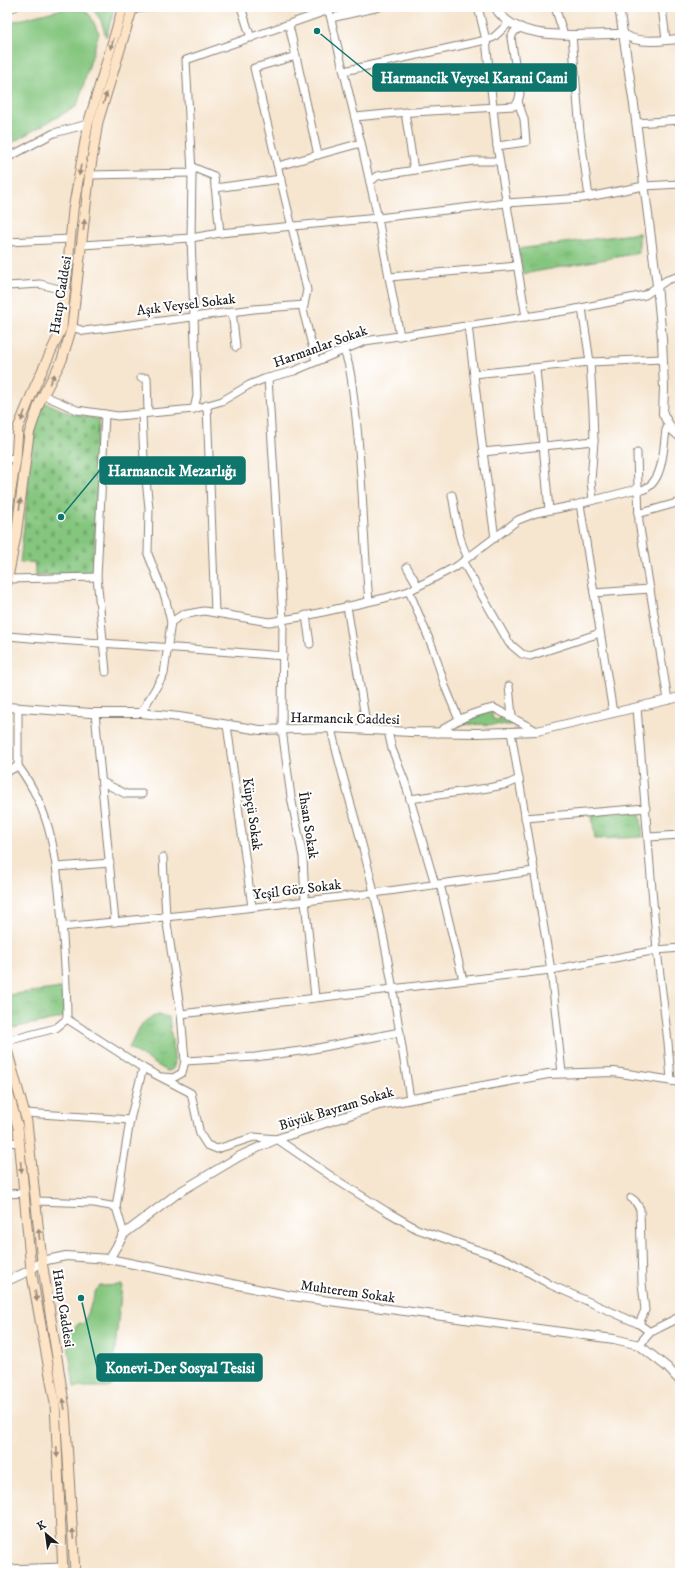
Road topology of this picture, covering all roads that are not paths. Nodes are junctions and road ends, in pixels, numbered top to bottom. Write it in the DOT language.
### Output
graph roads {
  1 [pos="15,7"];
  2 [pos="151,7"];
  3 [pos="241,7"];
  4 [pos="379,7"];
  5 [pos="478,7"];
  6 [pos="495,7"];
  7 [pos="555,7"];
  8 [pos="619,7"];
  9 [pos="662,7"];
  10 [pos="7,9"];
  11 [pos="128,9"];
  12 [pos="330,12"];
  13 [pos="509,23"];
  14 [pos="289,25"];
  15 [pos="521,27"];
  16 [pos="622,34"];
  17 [pos="568,35"];
  18 [pos="251,38"];
  19 [pos="680,39"];
  20 [pos="486,40"];
  21 [pos="666,40"];
  22 [pos="296,56"];
  23 [pos="344,70"];
  24 [pos="518,102"];
  25 [pos="492,108"];
  26 [pos="405,112"];
  27 [pos="355,117"];
  28 [pos="680,120"];
  29 [pos="636,123"];
  30 [pos="88,124"];
  31 [pos="361,143"];
  32 [pos="497,146"];
  33 [pos="318,155"];
  34 [pos="7,157"];
  35 [pos="499,161"];
  36 [pos="278,166"];
  37 [pos="192,170"];
  38 [pos="414,170"];
  39 [pos="89,175"];
  40 [pos="281,179"];
  41 [pos="370,182"];
  42 [pos="680,184"];
  43 [pos="644,186"];
  44 [pos="215,188"];
  45 [pos="589,197"];
  46 [pos="506,203"];
  47 [pos="378,218"];
  48 [pos="293,225"];
  49 [pos="220,233"];
  50 [pos="191,238"];
  51 [pos="70,239"];
  52 [pos="7,242"];
  53 [pos="82,245"];
  54 [pos="517,266"];
  55 [pos="680,276"];
  56 [pos="389,277"];
  57 [pos="657,285"];
  58 [pos="7,286"];
  59 [pos="66,291"];
  60 [pos="304,305"];
  61 [pos="582,308"];
  62 [pos="232,312"];
  63 [pos="194,316"];
  64 [pos="526,317"];
  65 [pos="468,325"];
  66 [pos="72,327"];
  67 [pos="400,336"];
  68 [pos="236,347"];
  69 [pos="343,349"];
  70 [pos="663,360"];
  71 [pos="316,361"];
  72 [pos="590,362"];
  73 [pos="536,369"];
  74 [pos="474,374"];
  75 [pos="142,378"];
  76 [pos="268,378"];
  77 [pos="43,395"];
  78 [pos="207,406"];
  79 [pos="194,409"];
  80 [pos="105,414"];
  81 [pos="145,414"];
  82 [pos="669,424"];
  83 [pos="680,437"];
  84 [pos="594,441"];
  85 [pos="543,447"];
  86 [pos="483,452"];
  87 [pos="637,453"];
  88 [pos="12,459"];
  89 [pos="637,490"];
  90 [pos="452,495"];
  91 [pos="593,500"];
  92 [pos="680,502"];
  93 [pos="580,504"];
  94 [pos="549,510"];
  95 [pos="638,514"];
  96 [pos="7,515"];
  97 [pos="495,538"];
  98 [pos="466,560"];
  99 [pos="407,567"];
  100 [pos="97,577"];
  101 [pos="7,581"];
  102 [pos="418,586"];
  103 [pos="650,588"];
  104 [pos="409,591"];
  105 [pos="594,593"];
  106 [pos="370,601"];
  107 [pos="347,606"];
  108 [pos="215,612"];
  109 [pos="306,616"];
  110 [pos="283,620"];
  111 [pos="171,622"];
  112 [pos="600,633"];
  113 [pos="7,636"];
  114 [pos="104,644"];
  115 [pos="310,644"];
  116 [pos="169,647"];
  117 [pos="283,656"];
  118 [pos="106,672"];
  119 [pos="510,686"];
  120 [pos="680,697"];
  121 [pos="668,700"];
  122 [pos="7,707"];
  123 [pos="18,707"];
  124 [pos="637,708"];
  125 [pos="95,713"];
  126 [pos="141,713"];
  127 [pos="613,713"];
  128 [pos="512,716"];
  129 [pos="459,720"];
  130 [pos="228,725"];
  131 [pos="331,728"];
  132 [pos="282,729"];
  133 [pos="367,730"];
  134 [pos="388,731"];
  135 [pos="537,731"];
  136 [pos="511,732"];
  137 [pos="438,733"];
  138 [pos="18,766"];
  139 [pos="7,772"];
  140 [pos="519,779"];
  141 [pos="102,782"];
  142 [pos="142,794"];
  143 [pos="410,799"];
  144 [pos="646,808"];
  145 [pos="525,818"];
  146 [pos="680,835"];
  147 [pos="649,837"];
  148 [pos="163,857"];
  149 [pos="110,862"];
  150 [pos="57,867"];
  151 [pos="534,871"];
  152 [pos="438,884"];
  153 [pos="374,893"];
  154 [pos="305,901"];
  155 [pos="252,908"];
  156 [pos="166,917"];
  157 [pos="115,922"];
  158 [pos="62,927"];
  159 [pos="680,948"];
  160 [pos="657,950"];
  161 [pos="551,970"];
  162 [pos="462,980"];
  163 [pos="392,988"];
  164 [pos="315,997"];
  165 [pos="181,1014"];
  166 [pos="67,1019"];
  167 [pos="400,1032"];
  168 [pos="7,1042"];
  169 [pos="7,1050"];
  170 [pos="185,1062"];
  171 [pos="143,1068"];
  172 [pos="562,1073"];
  173 [pos="159,1076"];
  174 [pos="671,1080"];
  175 [pos="680,1082"];
  176 [pos="7,1088"];
  177 [pos="410,1099"];
  178 [pos="25,1113"];
  179 [pos="130,1120"];
  180 [pos="277,1139"];
  181 [pos="19,1142"];
  182 [pos="7,1143"];
  183 [pos="24,1193"];
  184 [pos="7,1194"];
  185 [pos="631,1198"];
  186 [pos="36,1201"];
  187 [pos="116,1207"];
  188 [pos="124,1234"];
  189 [pos="109,1259"];
  190 [pos="42,1261"];
  191 [pos="31,1270"];
  192 [pos="7,1280"];
  193 [pos="680,1317"];
  194 [pos="639,1324"];
  195 [pos="650,1332"];
  196 [pos="640,1346"];
  197 [pos="680,1381"];
  198 [pos="63,1570"];
  199 [pos="9,1571"];
  200 [pos="75,1573"];
  1 -- 10 [label="street"];
  2 -- 11 [label="street"];
  3 -- 18 [label="street"];
  4 -- 12 [label="street"];
  5 -- 20 [label="street"];
  6 -- 13 [label="street"];
  7 -- 17 [label="street"];
  8 -- 16 [label="street"];
  9 -- 21 [label="street"];
  11 -- 30 [label="main road, Hatıp Caddesi, one-way"];
  39 -- 11 [label="main road, Hatıp Caddesi, one-way"];
  12 -- 14 [label="street"];
  12 -- 23 [label="street"];
  13 -- 15 [label="street"];
  13 -- 20 [label="street"];
  14 -- 18 [label="street"];
  14 -- 22 [label="street"];
  15 -- 17 [label="street"];
  15 -- 24 [label="street"];
  16 -- 17 [label="street"];
  16 -- 21 [label="street"];
  16 -- 29 [label="street"];
  17 -- 45 [label="street"];
  18 -- 37 [label="street"];
  19 -- 21 [label="street"];
  20 -- 23 [label="street"];
  20 -- 25 [label="street"];
  22 -- 33 [label="street"];
  22 -- 36 [label="street"];
  23 -- 27 [label="street"];
  24 -- 25 [label="street"];
  24 -- 32 [label="street"];
  25 -- 26 [label="street"];
  25 -- 32 [label="street"];
  26 -- 27 [label="street"];
  26 -- 38 [label="street"];
  27 -- 31 [label="street"];
  28 -- 29 [label="street"];
  29 -- 43 [label="street"];
  30 -- 34 [label="street"];
  30 -- 51 [label="main road, Hatıp Caddesi, one-way"];
  31 -- 33 [label="street"];
  31 -- 41 [label="street"];
  32 -- 35 [label="street"];
  33 -- 36 [label="street"];
  35 -- 38 [label="street"];
  35 -- 46 [label="street"];
  36 -- 40 [label="street"];
  37 -- 39 [label="street"];
  37 -- 44 [label="street"];
  37 -- 50 [label="street"];
  38 -- 41 [label="street"];
  53 -- 39 [label="main road, Hatıp Caddesi, one-way"];
  40 -- 44 [label="street"];
  40 -- 48 [label="street"];
  41 -- 47 [label="street"];
  42 -- 43 [label="street"];
  43 -- 45 [label="street"];
  43 -- 57 [label="street"];
  44 -- 49 [label="street"];
  45 -- 46 [label="street"];
  46 -- 47 [label="street"];
  46 -- 54 [label="street"];
  47 -- 48 [label="street"];
  47 -- 56 [label="street"];
  48 -- 49 [label="street"];
  48 -- 60 [label="street"];
  49 -- 50 [label="street"];
  50 -- 53 [label="street"];
  50 -- 63 [label="street"];
  51 -- 52 [label="street"];
  51 -- 59 [label="main road, Hatıp Caddesi"];
  53 -- 66 [label="main road, Hatıp Caddesi"];
  54 -- 56 [label="street"];
  54 -- 64 [label="street"];
  55 -- 57 [label="street, Harmanlar Sokak"];
  56 -- 67 [label="street"];
  57 -- 61 [label="street, Harmanlar Sokak"];
  57 -- 70 [label="street"];
  58 -- 59 [label="street"];
  59 -- 88 [label="main road, Hatıp Caddesi, one-way"];
  60 -- 62 [label="street, Aşık Veysel Sokak"];
  60 -- 71 [label="street"];
  61 -- 64 [label="street, Harmanlar Sokak"];
  61 -- 72 [label="street"];
  62 -- 63 [label="street, Aşık Veysel Sokak"];
  62 -- 68 [label="street"];
  63 -- 66 [label="street, Aşık Veysel Sokak"];
  63 -- 79 [label="street"];
  64 -- 65 [label="street, Harmanlar Sokak"];
  65 -- 67 [label="street, Harmanlar Sokak"];
  65 -- 74 [label="street"];
  77 -- 66 [label="main road, Hatıp Caddesi, one-way"];
  67 -- 69 [label="street, Harmanlar Sokak"];
  69 -- 71 [label="street, Harmanlar Sokak"];
  69 -- 106 [label="street"];
  70 -- 72 [label="street"];
  70 -- 82 [label="street"];
  71 -- 76 [label="street, Harmanlar Sokak"];
  72 -- 73 [label="street"];
  72 -- 84 [label="street"];
  73 -- 74 [label="street"];
  73 -- 85 [label="street"];
  74 -- 86 [label="street"];
  75 -- 81 [label="street"];
  76 -- 78 [label="street, Harmanlar Sokak"];
  76 -- 110 [label="street, İhsan Sokak"];
  77 -- 80 [label="street, Harmanlar Sokak"];
  101 -- 77 [label="main road, Hatıp Caddesi, one-way"];
  78 -- 79 [label="street, Harmanlar Sokak"];
  78 -- 108 [label="street"];
  79 -- 81 [label="street, Harmanlar Sokak"];
  80 -- 81 [label="street, Harmanlar Sokak"];
  80 -- 100 [label="street"];
  81 -- 111 [label="street"];
  82 -- 83 [label="street"];
  82 -- 89 [label="street"];
  84 -- 85 [label="street"];
  84 -- 91 [label="street"];
  85 -- 86 [label="street"];
  85 -- 94 [label="street"];
  86 -- 97 [label="street"];
  87 -- 89 [label="street"];
  88 -- 96 [label="main road, Hatıp Caddesi"];
  89 -- 91 [label="street"];
  89 -- 95 [label="street"];
  90 -- 98 [label="street"];
  91 -- 93 [label="street"];
  92 -- 95 [label="street"];
  93 -- 94 [label="street"];
  93 -- 105 [label="street"];
  94 -- 97 [label="street"];
  95 -- 103 [label="street"];
  97 -- 98 [label="street"];
  98 -- 102 [label="street"];
  98 -- 112 [label="street"];
  99 -- 102 [label="street"];
  100 -- 101 [label="street"];
  100 -- 114 [label="street"];
  102 -- 104 [label="street"];
  103 -- 105 [label="street"];
  103 -- 121 [label="street"];
  104 -- 106 [label="street"];
  104 -- 129 [label="street"];
  105 -- 112 [label="street"];
  106 -- 107 [label="street"];
  107 -- 109 [label="street"];
  107 -- 133 [label="street"];
  108 -- 110 [label="street"];
  108 -- 111 [label="street"];
  109 -- 110 [label="street"];
  109 -- 115 [label="street"];
  110 -- 117 [label="street, İhsan Sokak"];
  111 -- 116 [label="street"];
  112 -- 127 [label="street"];
  113 -- 114 [label="street"];
  114 -- 116 [label="street"];
  114 -- 118 [label="street"];
  116 -- 117 [label="street"];
  116 -- 126 [label="street"];
  117 -- 132 [label="street, İhsan Sokak"];
  119 -- 128 [label="street"];
  120 -- 121 [label="street, Harmancık Caddesi"];
  121 -- 124 [label="street, Harmancık Caddesi"];
  122 -- 123 [label="street, Harmancık Caddesi"];
  123 -- 125 [label="street, Harmancık Caddesi"];
  123 -- 138 [label="street"];
  124 -- 127 [label="street, Harmancık Caddesi"];
  124 -- 144 [label="street"];
  125 -- 126 [label="street, Harmancık Caddesi"];
  125 -- 141 [label="street"];
  126 -- 130 [label="street, Harmancık Caddesi"];
  127 -- 135 [label="street, Harmancık Caddesi"];
  128 -- 129 [label="street"];
  128 -- 135 [label="street"];
  129 -- 137 [label="street"];
  130 -- 132 [label="street, Harmancık Caddesi"];
  130 -- 155 [label="street, Küpçü Sokak"];
  131 -- 132 [label="street, Harmancık Caddesi"];
  131 -- 133 [label="street, Harmancık Caddesi"];
  131 -- 153 [label="street"];
  132 -- 154 [label="street, İhsan Sokak"];
  133 -- 134 [label="street, Harmancık Caddesi"];
  134 -- 137 [label="street, Harmancık Caddesi"];
  134 -- 143 [label="street"];
  135 -- 136 [label="street, Harmancık Caddesi"];
  136 -- 137 [label="street, Harmancık Caddesi"];
  136 -- 140 [label="street"];
  138 -- 139 [label="street"];
  138 -- 150 [label="street"];
  140 -- 143 [label="street"];
  140 -- 145 [label="street"];
  141 -- 142 [label="street"];
  141 -- 149 [label="street"];
  143 -- 152 [label="street"];
  144 -- 145 [label="street"];
  144 -- 147 [label="street"];
  145 -- 151 [label="street"];
  146 -- 147 [label="street"];
  147 -- 160 [label="street"];
  148 -- 156 [label="street"];
  149 -- 150 [label="street"];
  149 -- 157 [label="street"];
  150 -- 158 [label="street"];
  151 -- 152 [label="street, Yeşil Göz Sokak"];
  151 -- 161 [label="street"];
  152 -- 153 [label="street, Yeşil Göz Sokak"];
  152 -- 162 [label="street"];
  153 -- 154 [label="street, Yeşil Göz Sokak"];
  153 -- 163 [label="street"];
  154 -- 155 [label="street, Yeşil Göz Sokak"];
  154 -- 164 [label="street, İhsan Sokak"];
  155 -- 156 [label="street, Yeşil Göz Sokak"];
  156 -- 157 [label="street, Yeşil Göz Sokak"];
  156 -- 165 [label="street"];
  157 -- 158 [label="street, Yeşil Göz Sokak"];
  158 -- 166 [label="street"];
  159 -- 160 [label="street"];
  160 -- 161 [label="street"];
  160 -- 174 [label="street"];
  161 -- 162 [label="street"];
  161 -- 172 [label="street"];
  162 -- 163 [label="street"];
  163 -- 164 [label="street"];
  163 -- 167 [label="street"];
  164 -- 165 [label="street"];
  165 -- 170 [label="street"];
  166 -- 168 [label="street"];
  166 -- 171 [label="street"];
  167 -- 170 [label="street"];
  167 -- 177 [label="street"];
  169 -- 178 [label="main road, Hatıp Caddesi"];
  170 -- 173 [label="street"];
  171 -- 173 [label="street"];
  171 -- 179 [label="street"];
  172 -- 174 [label="street, Büyük Bayram Sokak"];
  172 -- 177 [label="street, Büyük Bayram Sokak"];
  173 -- 180 [label="street"];
  174 -- 175 [label="street, Büyük Bayram Sokak"];
  176 -- 181 [label="main road, Hatıp Caddesi"];
  177 -- 180 [label="street, Büyük Bayram Sokak"];
  178 -- 179 [label="street"];
  178 -- 186 [label="main road, Hatıp Caddesi"];
  179 -- 187 [label="street"];
  180 -- 188 [label="street, Büyük Bayram Sokak"];
  180 -- 194 [label="street"];
  181 -- 182 [label="street"];
  181 -- 183 [label="main road, Hatıp Caddesi, one-way"];
  183 -- 184 [label="street"];
  183 -- 191 [label="main road, Hatıp Caddesi"];
  185 -- 194 [label="street"];
  186 -- 187 [label="street"];
  190 -- 186 [label="main road, Hatıp Caddesi, one-way"];
  187 -- 188 [label="street"];
  188 -- 189 [label="street, Büyük Bayram Sokak"];
  189 -- 190 [label="street, Muhterem Sokak"];
  189 -- 196 [label="street, Muhterem Sokak"];
  190 -- 191 [label="street, Muhterem Sokak"];
  200 -- 190 [label="main road, Hatıp Caddesi, one-way"];
  191 -- 192 [label="street, Muhterem Sokak"];
  191 -- 198 [label="main road, Hatıp Caddesi, one-way"];
  193 -- 195 [label="street"];
  194 -- 195 [label="street"];
  195 -- 196 [label="street"];
  196 -- 197 [label="street, Muhterem Sokak"];
  198 -- 199 [label="street"];
}
